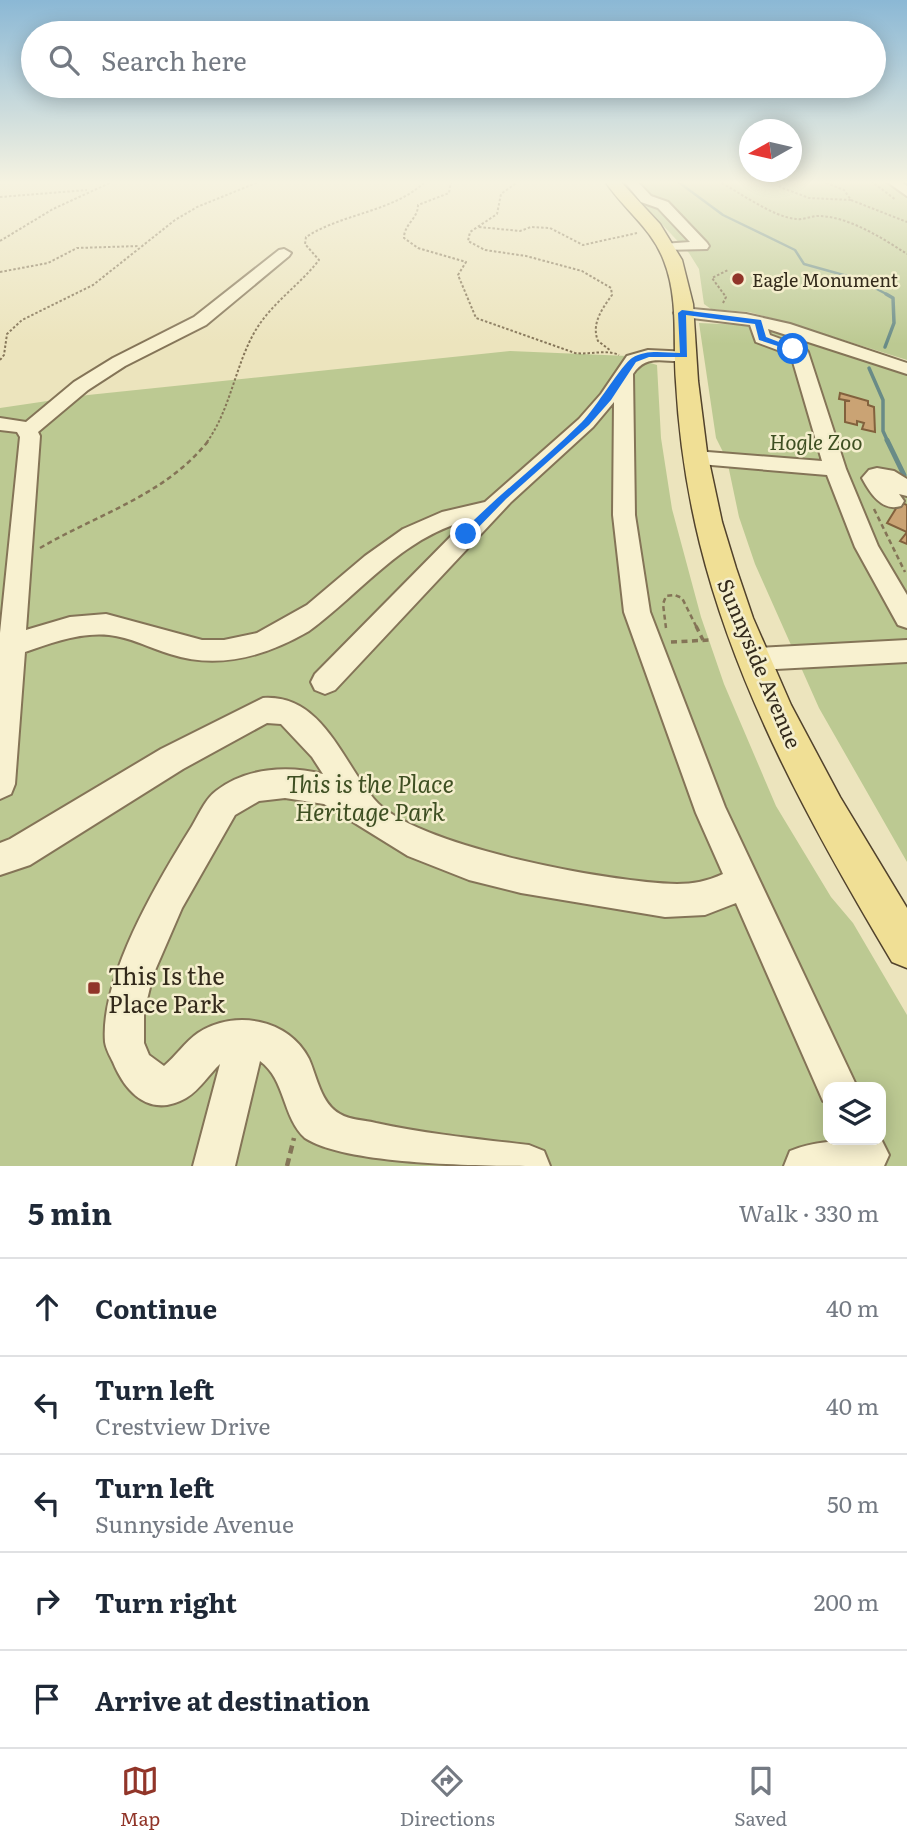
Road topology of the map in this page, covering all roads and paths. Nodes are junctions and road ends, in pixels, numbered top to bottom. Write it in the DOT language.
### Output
graph roads {
  1 [pos="155,235"];
  2 [pos="309,235"];
  3 [pos="404,235"];
  4 [pos="469,235"];
  5 [pos="564,235"];
  6 [pos="628,235"];
  7 [pos="659,235"];
  8 [pos="692,235"];
  9 [pos="877,235"];
  10 [pos="140,246"];
  11 [pos="667,247"];
  12 [pos="284,253"];
  13 [pos="907,254"];
  14 [pos="728,270"];
  15 [pos="0,272"];
  16 [pos="720,305"];
  17 [pos="682,313"];
  18 [pos="758,322"];
  19 [pos="684,356"];
  20 [pos="0,360"];
  21 [pos="622,361"];
  22 [pos="907,369"];
  23 [pos="0,424"];
  24 [pos="27,431"];
  25 [pos="695,457"];
  26 [pos="835,468"];
  27 [pos="891,498"];
  28 [pos="491,509"];
  29 [pos="18,565"];
  30 [pos="907,576"];
  31 [pos="907,618"];
  32 [pos="666,629"];
  33 [pos="703,640"];
  34 [pos="710,640"];
  35 [pos="672,642"];
  36 [pos="12,645"];
  37 [pos="907,651"];
  38 [pos="755,659"];
  39 [pos="325,682"];
  40 [pos="0,784"];
  41 [pos="362,808"];
  42 [pos="0,859"];
  43 [pos="744,883"];
  44 [pos="907,947"];
  45 [pos="246,1040"];
  46 [pos="835,1082"];
  47 [pos="867,1154"];
  48 [pos="214,1166"];
  49 [pos="529,1166"];
  50 [pos="805,1166"];
  1 -- 10 [label="path"];
  2 -- 29 [label="path"];
  3 -- 21 [label="path"];
  4 -- 21 [label="path"];
  5 -- 6 [label="path"];
  7 -- 11 [label="main road, Sunnyside Avenue"];
  8 -- 11 [label="street"];
  9 -- 13 [label="path"];
  10 -- 15 [label="path"];
  10 -- 20 [label="path"];
  11 -- 17 [label="main road, Sunnyside Avenue"];
  12 -- 24 [label="street"];
  14 -- 16 [label="path"];
  17 -- 18 [label="street"];
  17 -- 19 [label="main road, Sunnyside Avenue"];
  18 -- 22 [label="street"];
  18 -- 26 [label="street"];
  19 -- 21 [label="street"];
  19 -- 25 [label="main road, Sunnyside Avenue"];
  21 -- 28 [label="street"];
  21 -- 43 [label="street"];
  23 -- 24 [label="street"];
  24 -- 29 [label="street"];
  25 -- 26 [label="street"];
  25 -- 38 [label="main road, Sunnyside Avenue"];
  26 -- 27 [label="street"];
  26 -- 31 [label="street"];
  27 -- 30 [label="path"];
  28 -- 36 [label="street"];
  28 -- 39 [label="street"];
  29 -- 36 [label="street"];
  32 -- 33 [label="path"];
  33 -- 34 [label="path"];
  33 -- 35 [label="path"];
  36 -- 40 [label="street"];
  37 -- 38 [label="street"];
  38 -- 44 [label="main road, Sunnyside Avenue"];
  41 -- 42 [label="street"];
  41 -- 43 [label="street"];
  41 -- 45 [label="street"];
  43 -- 46 [label="street"];
  45 -- 48 [label="street"];
  45 -- 49 [label="street"];
  47 -- 50 [label="street"];
}
